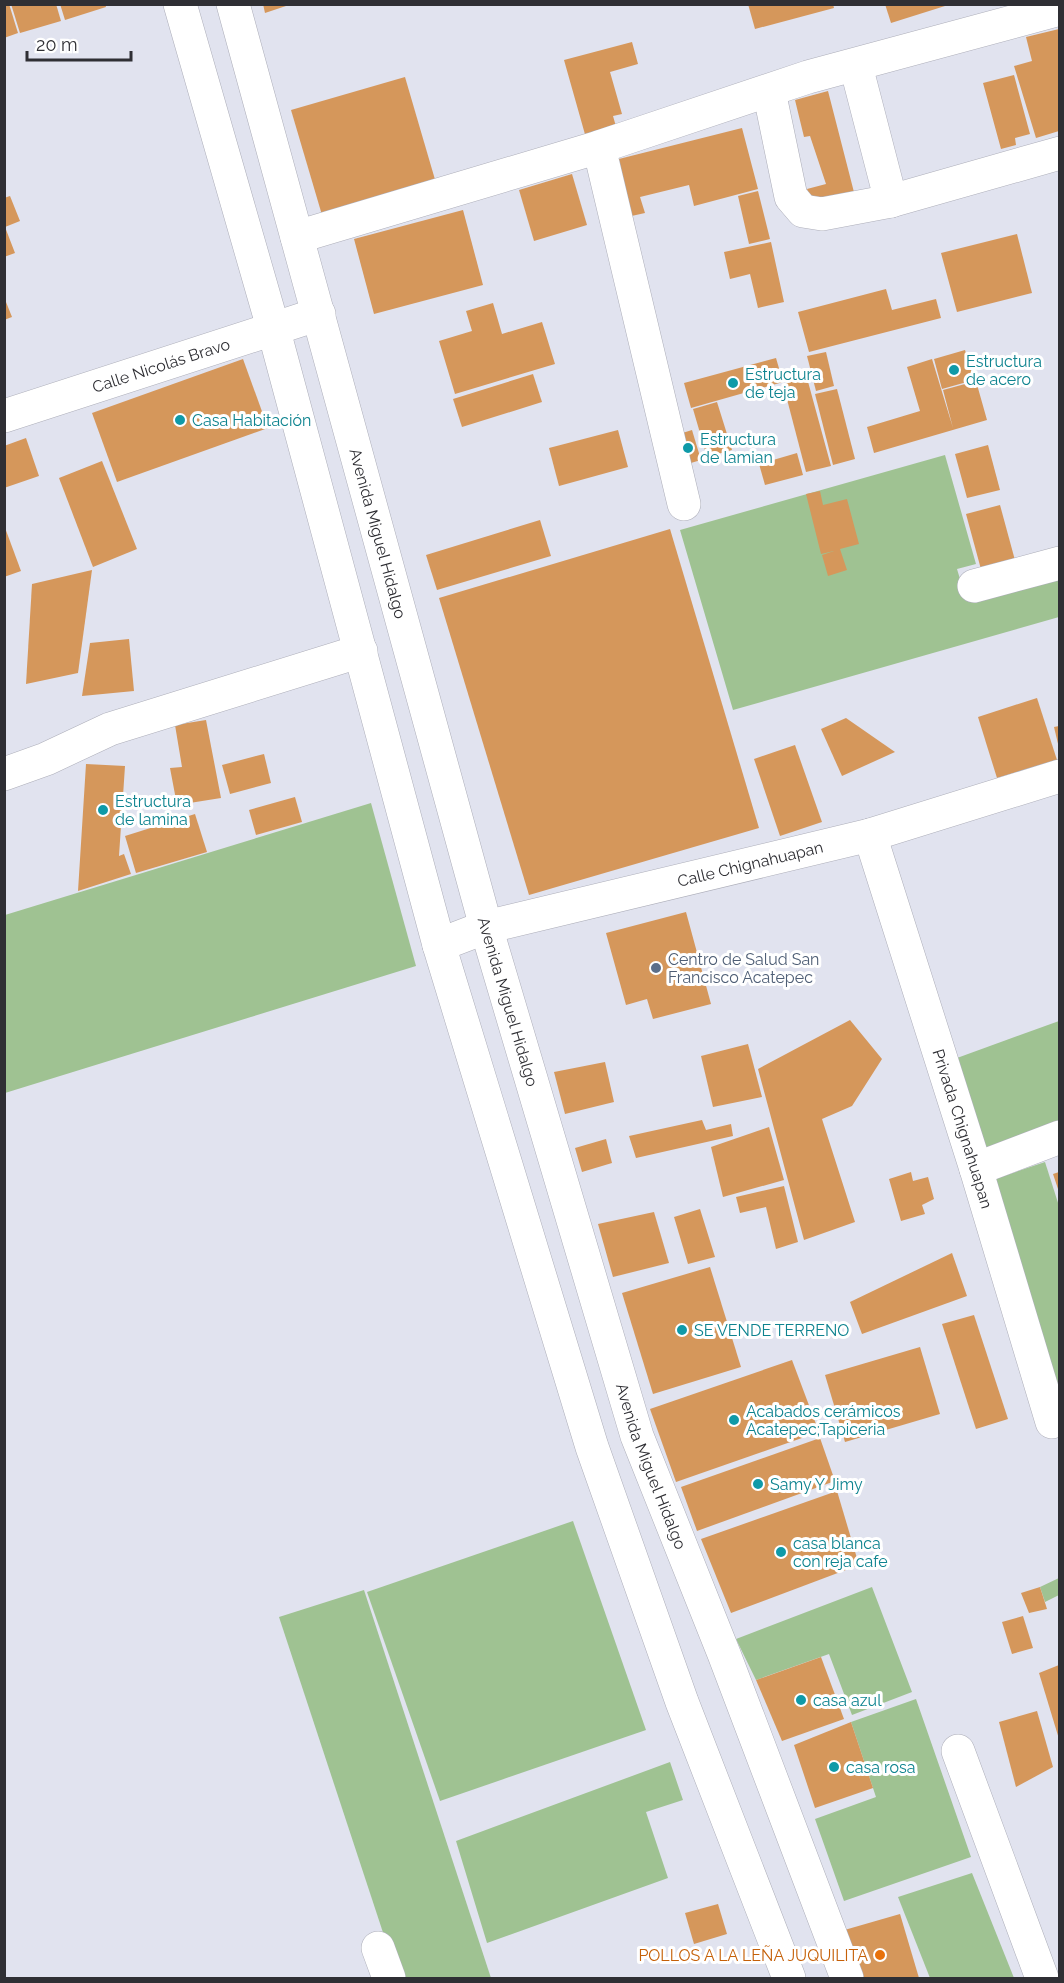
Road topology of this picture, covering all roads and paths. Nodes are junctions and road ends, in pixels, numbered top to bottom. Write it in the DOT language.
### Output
graph roads {
  1 [pos="180,4"];
  2 [pos="233,4"];
  3 [pos="1059,9"];
  4 [pos="243,39"];
  5 [pos="194,54"];
  6 [pos="856,66"];
  7 [pos="769,91"];
  8 [pos="599,147"];
  9 [pos="1059,153"];
  10 [pos="891,201"];
  11 [pos="297,237"];
  12 [pos="319,314"];
  13 [pos="274,331"];
  14 [pos="4,416"];
  15 [pos="684,504"];
  16 [pos="1059,563"];
  17 [pos="974,586"];
  18 [pos="361,651"];
  19 [pos="4,774"];
  20 [pos="1059,776"];
  21 [pos="870,835"];
  22 [pos="486,927"];
  23 [pos="439,945"];
  24 [pos="1059,1137"];
  25 [pos="976,1169"];
  26 [pos="1052,1422"];
  27 [pos="958,1751"];
  28 [pos="378,1948"];
  29 [pos="389,1978"];
  30 [pos="789,1978"];
  31 [pos="847,1978"];
  32 [pos="1042,1978"];
  1 -- 5 [label="main road"];
  2 -- 4 [label="main road, Avenida Miguel Hidalgo"];
  3 -- 6 [label="main road"];
  4 -- 5 [label="main road"];
  4 -- 11 [label="main road, Avenida Miguel Hidalgo"];
  5 -- 13 [label="main road"];
  6 -- 7 [label="main road"];
  6 -- 10 [label="main road"];
  7 -- 8 [label="main road"];
  7 -- 10 [label="main road"];
  8 -- 11 [label="main road"];
  8 -- 15 [label="main road"];
  9 -- 10 [label="main road"];
  11 -- 12 [label="main road, Avenida Miguel Hidalgo"];
  12 -- 13 [label="main road, Calle Nicolás Bravo"];
  12 -- 22 [label="main road, Avenida Miguel Hidalgo"];
  13 -- 14 [label="main road, Calle Nicolás Bravo"];
  13 -- 18 [label="main road"];
  16 -- 17 [label="main road"];
  18 -- 19 [label="main road"];
  18 -- 23 [label="main road"];
  20 -- 21 [label="main road, Calle Chignahuapan"];
  21 -- 22 [label="main road, Calle Chignahuapan"];
  21 -- 25 [label="main road, Privada Chignahuapan"];
  22 -- 23 [label="main road, Calle Chignahuapan"];
  22 -- 31 [label="main road, Avenida Miguel Hidalgo"];
  23 -- 30 [label="main road"];
  24 -- 25 [label="main road"];
  25 -- 26 [label="main road, Privada Chignahuapan"];
  27 -- 32 [label="main road"];
  28 -- 29 [label="main road"];
}
